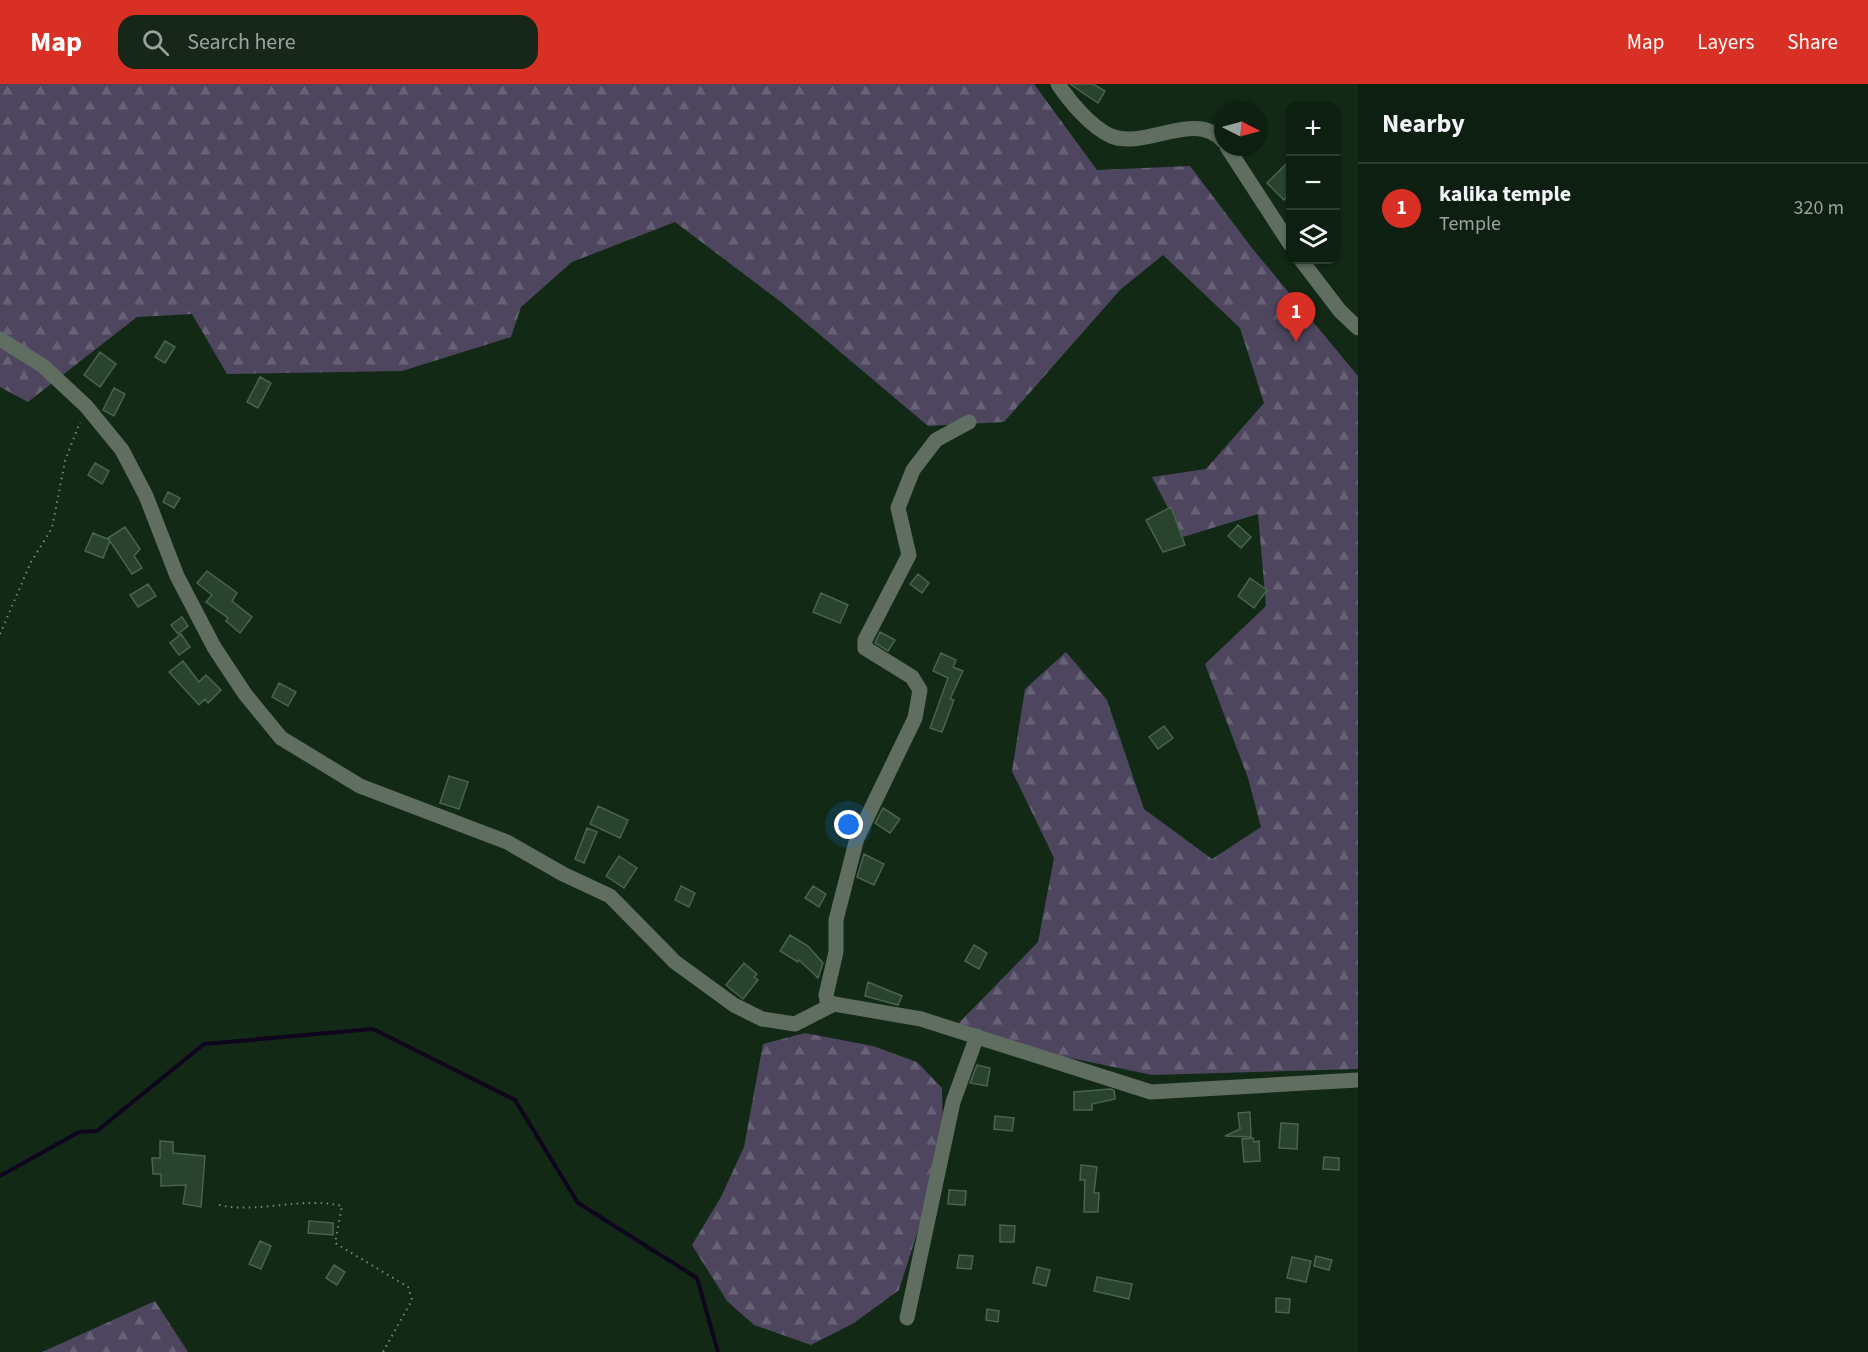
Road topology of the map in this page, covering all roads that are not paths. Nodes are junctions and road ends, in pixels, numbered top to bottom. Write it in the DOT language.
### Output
graph roads {
  1 [pos="1058,84"];
  2 [pos="1214,134"];
  3 [pos="1233,156"];
  4 [pos="1286,238"];
  5 [pos="1304,264"];
  6 [pos="1358,328"];
  7 [pos="0,339"];
  8 [pos="969,422"];
  9 [pos="834,1004"];
  10 [pos="977,1036"];
  11 [pos="1358,1080"];
  12 [pos="907,1318"];
  1 -- 2 [label="street"];
  3 -- 4 [label="street"];
  5 -- 6 [label="street"];
  7 -- 9 [label="street"];
  8 -- 9 [label="street"];
  9 -- 10 [label="street"];
  10 -- 11 [label="street"];
  10 -- 12 [label="street"];
}
